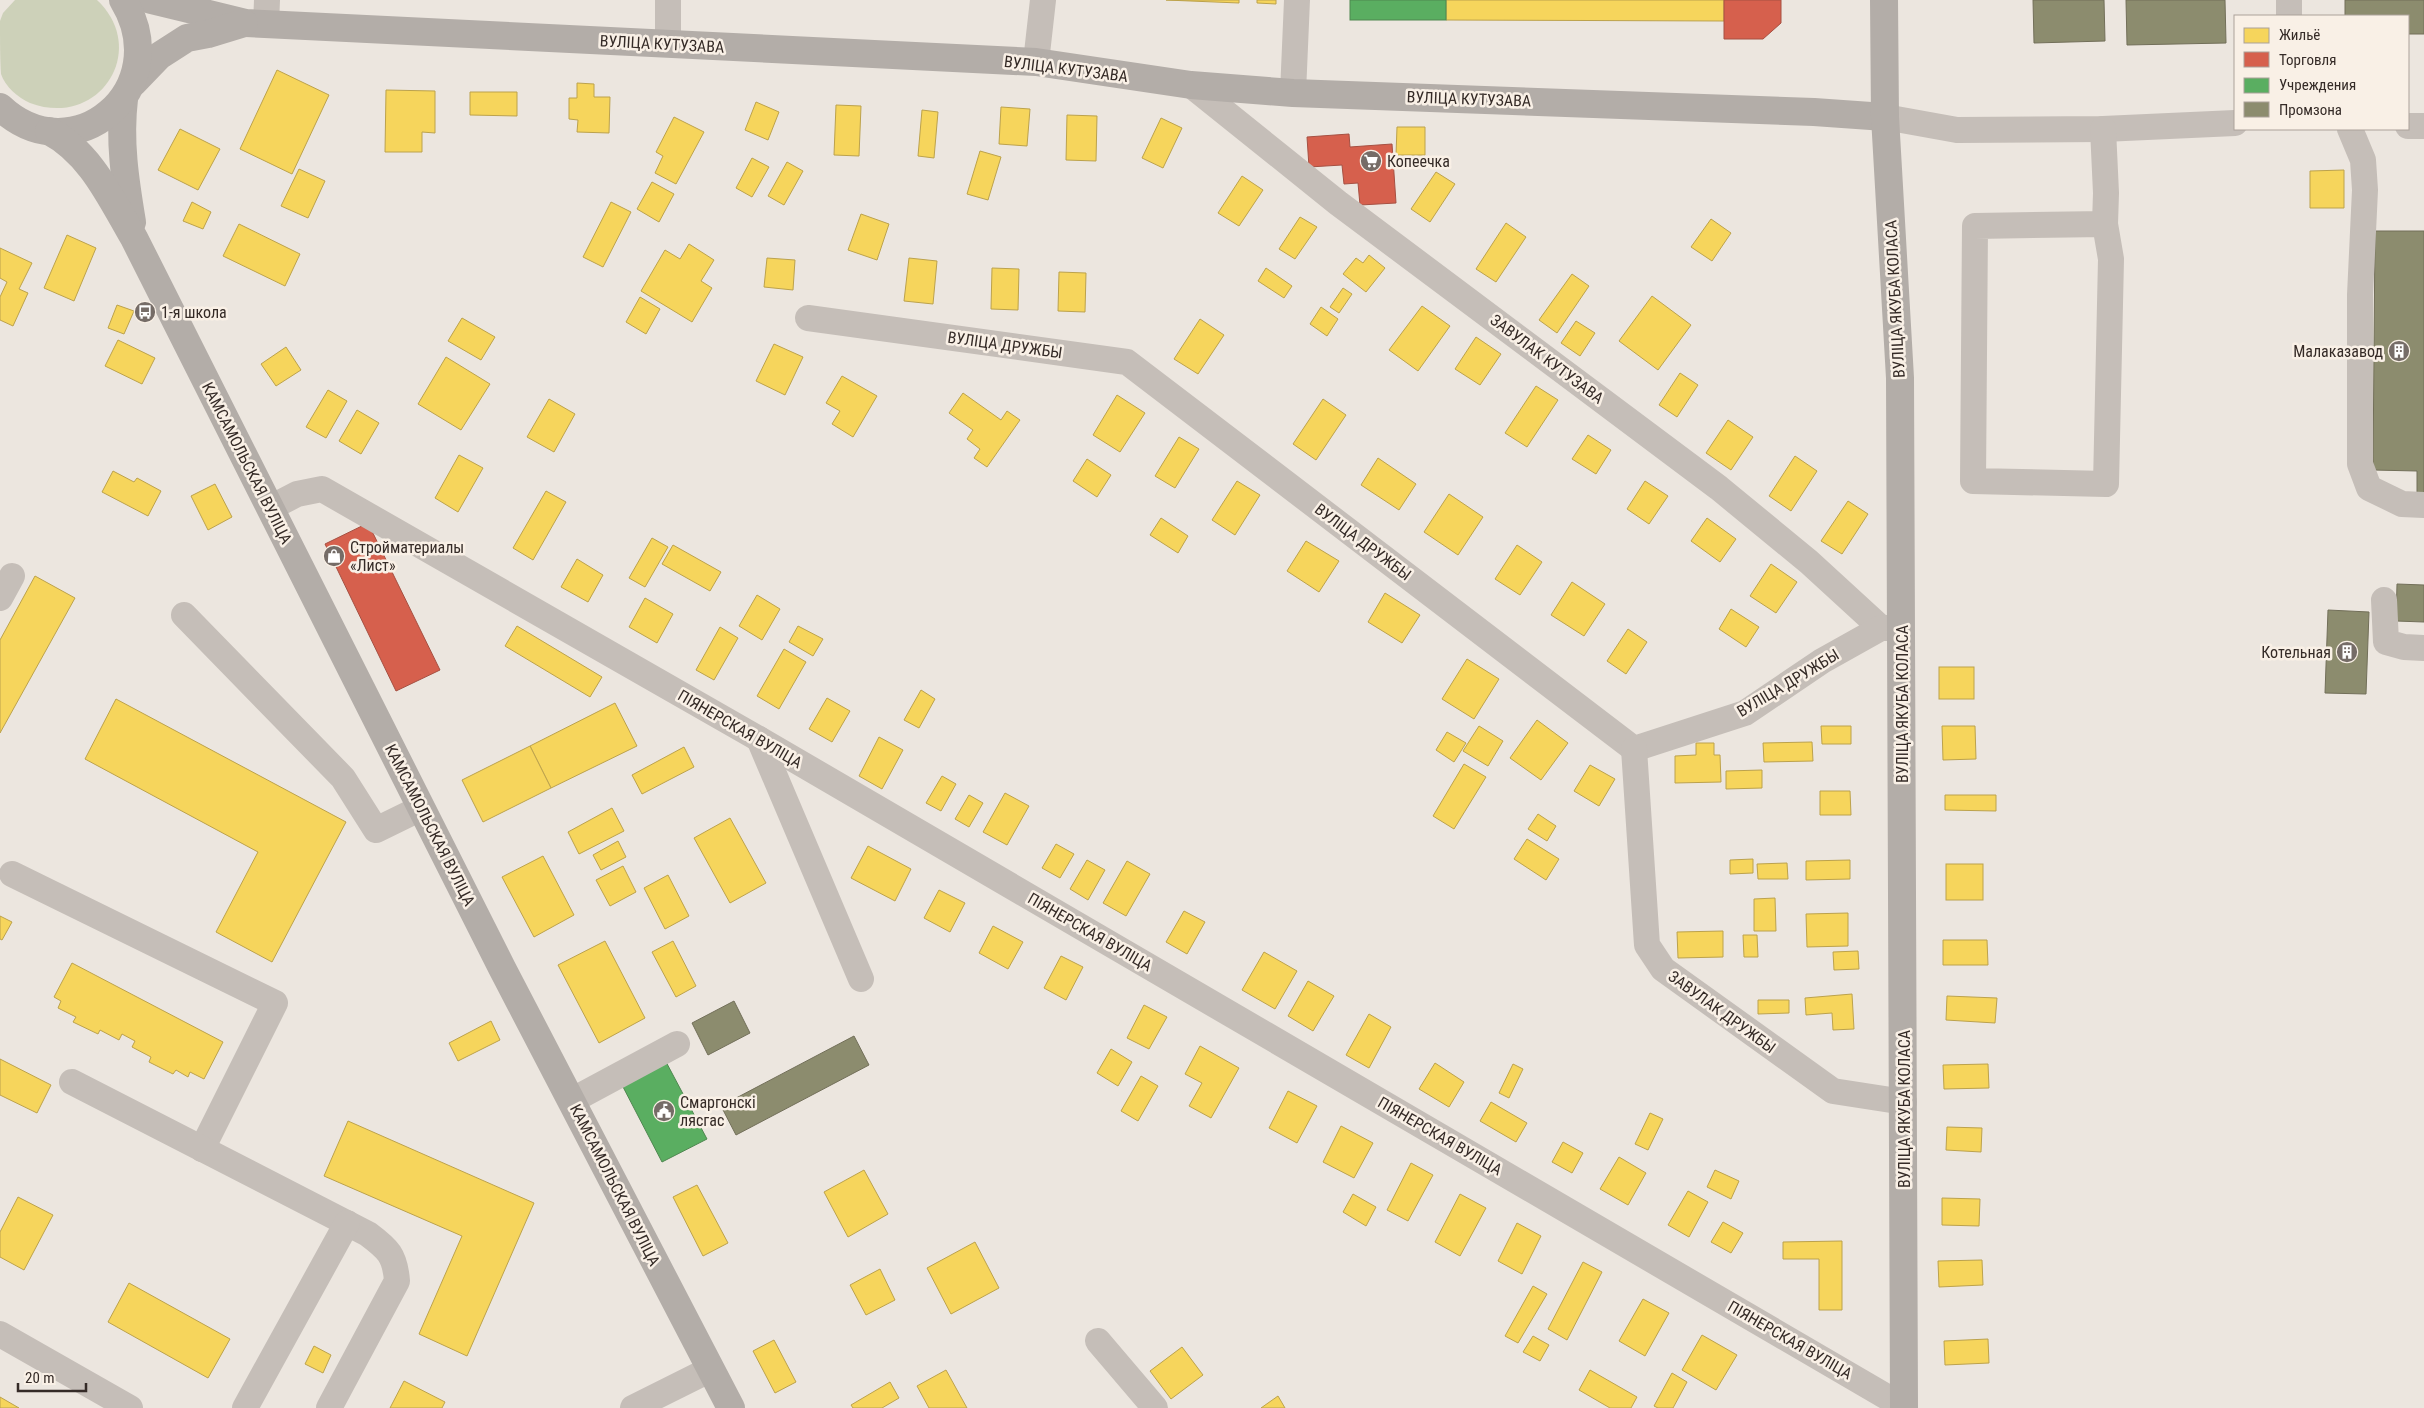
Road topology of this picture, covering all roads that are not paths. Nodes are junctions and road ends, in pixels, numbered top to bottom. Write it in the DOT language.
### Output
graph roads {
  1 [pos="123,0"];
  2 [pos="151,0"];
  3 [pos="668,0"];
  4 [pos="1043,0"];
  5 [pos="1297,0"];
  6 [pos="1884,0"];
  7 [pos="2289,0"];
  8 [pos="2289,15"];
  9 [pos="259,16"];
  10 [pos="668,44"];
  11 [pos="1036,62"];
  12 [pos="1191,86"];
  13 [pos="129,91"];
  14 [pos="1293,93"];
  15 [pos="0,108"];
  16 [pos="1885,117"];
  17 [pos="2234,123"];
  18 [pos="2409,126"];
  19 [pos="2424,126"];
  20 [pos="42,130"];
  21 [pos="2103,130"];
  22 [pos="2350,130"];
  23 [pos="0,134"];
  24 [pos="2105,224"];
  25 [pos="134,238"];
  26 [pos="808,318"];
  27 [pos="2424,505"];
  28 [pos="270,508"];
  29 [pos="2384,600"];
  30 [pos="184,615"];
  31 [pos="1891,628"];
  32 [pos="2424,648"];
  33 [pos="759,740"];
  34 [pos="1634,749"];
  35 [pos="421,808"];
  36 [pos="12,874"];
  37 [pos="861,979"];
  38 [pos="677,1044"];
  39 [pos="72,1082"];
  40 [pos="571,1101"];
  41 [pos="1904,1102"];
  42 [pos="202,1149"];
  43 [pos="347,1223"];
  44 [pos="0,1334"];
  45 [pos="1098,1341"];
  46 [pos="711,1369"];
  47 [pos="1904,1407"];
  48 [pos="130,1408"];
  49 [pos="245,1408"];
  50 [pos="329,1408"];
  51 [pos="633,1408"];
  52 [pos="731,1408"];
  53 [pos="1155,1408"];
  1 -- 13 [label="main road, КАМСАМОЛЬСКАЯ ВУЛІЦА"];
  2 -- 9 [label="main road, ВУЛІЦА КУТУЗАВА"];
  3 -- 10 [label="street"];
  4 -- 11 [label="street"];
  5 -- 14 [label="street"];
  6 -- 16 [label="main road, ВУЛІЦА ЯКУБА КОЛАСА"];
  7 -- 8 [label="street"];
  9 -- 10 [label="main road, ВУЛІЦА КУТУЗАВА"];
  9 -- 13 [label="main road, ВУЛІЦА КУТУЗАВА"];
  10 -- 11 [label="main road, ВУЛІЦА КУТУЗАВА"];
  11 -- 12 [label="main road, ВУЛІЦА КУТУЗАВА"];
  12 -- 14 [label="main road, ВУЛІЦА КУТУЗАВА"];
  12 -- 31 [label="street, ЗАВУЛАК КУТУЗАВА"];
  13 -- 20 [label="main road, ВУЛІЦА КУТУЗАВА"];
  13 -- 25 [label="main road, КАМСАМОЛЬСКАЯ ВУЛІЦА"];
  14 -- 16 [label="main road, ВУЛІЦА КУТУЗАВА"];
  15 -- 20 [label="main road, КАМСАМОЛЬСКАЯ ВУЛІЦА"];
  16 -- 21 [label="street"];
  16 -- 31 [label="main road, ВУЛІЦА ЯКУБА КОЛАСА"];
  17 -- 21 [label="street"];
  18 -- 19 [label="street"];
  20 -- 23 [label="main road, ВУЛІЦА КУТУЗАВА"];
  20 -- 25 [label="main road, КАМСАМОЛЬСКАЯ ВУЛІЦА"];
  21 -- 24 [label="street"];
  22 -- 27 [label="street"];
  24 -- 24 [label="street"];
  25 -- 28 [label="main road, КАМСАМОЛЬСКАЯ ВУЛІЦА"];
  26 -- 34 [label="street, ВУЛІЦА ДРУЖБЫ"];
  28 -- 33 [label="street, ПІЯНЕРСКАЯ ВУЛІЦА"];
  28 -- 35 [label="main road, КАМСАМОЛЬСКАЯ ВУЛІЦА"];
  29 -- 32 [label="street"];
  30 -- 35 [label="street"];
  31 -- 34 [label="street, ВУЛІЦА ДРУЖБЫ"];
  31 -- 41 [label="main road, ВУЛІЦА ЯКУБА КОЛАСА"];
  33 -- 37 [label="street"];
  33 -- 47 [label="street, ПІЯНЕРСКАЯ ВУЛІЦА"];
  34 -- 41 [label="street, ЗАВУЛАК ДРУЖБЫ"];
  35 -- 40 [label="main road, КАМСАМОЛЬСКАЯ ВУЛІЦА"];
  36 -- 42 [label="street"];
  38 -- 40 [label="street"];
  39 -- 42 [label="street"];
  40 -- 46 [label="main road, КАМСАМОЛЬСКАЯ ВУЛІЦА"];
  41 -- 47 [label="main road, ВУЛІЦА ЯКУБА КОЛАСА"];
  42 -- 43 [label="street"];
  43 -- 49 [label="street"];
  43 -- 50 [label="street"];
  44 -- 48 [label="street"];
  45 -- 53 [label="street"];
  46 -- 51 [label="street"];
  46 -- 52 [label="main road, КАМСАМОЛЬСКАЯ ВУЛІЦА"];
}
